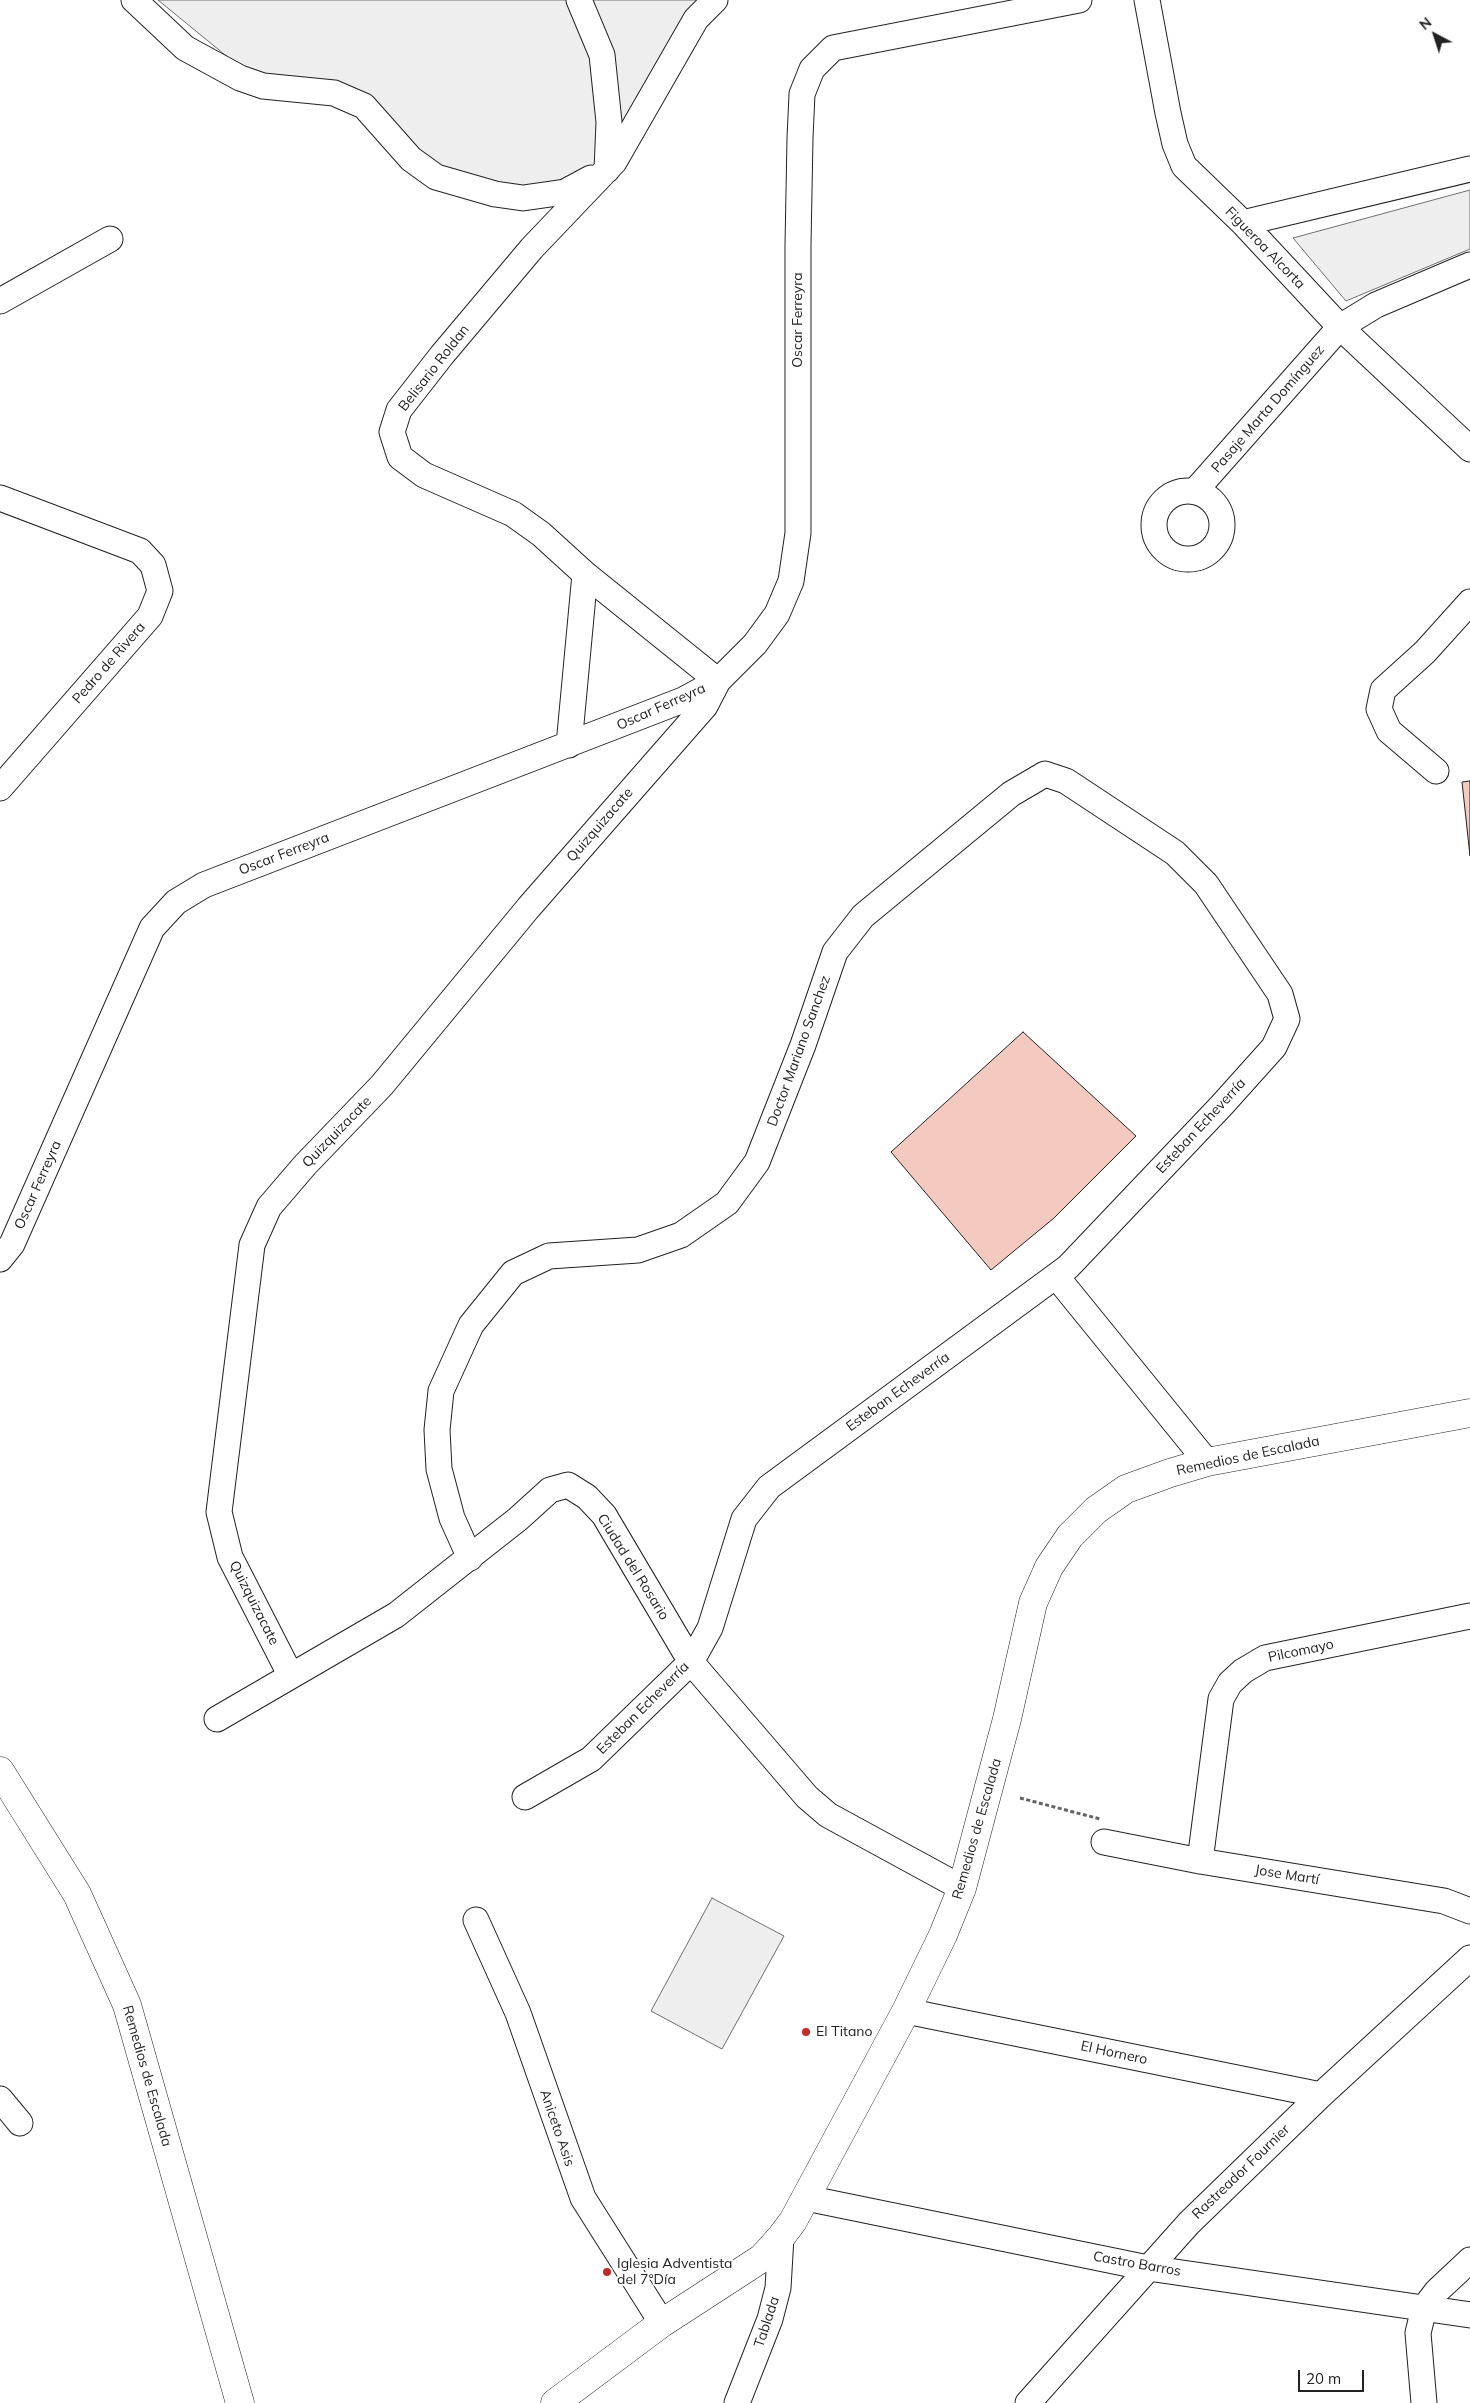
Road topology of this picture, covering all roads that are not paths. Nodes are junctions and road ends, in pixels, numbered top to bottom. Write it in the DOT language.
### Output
graph roads {
  1 [pos="134,0"];
  2 [pos="579,0"];
  3 [pos="715,0"];
  4 [pos="1079,0"];
  5 [pos="1147,0"];
  6 [pos="1470,169"];
  7 [pos="607,170"];
  8 [pos="1243,223"];
  9 [pos="110,239"];
  10 [pos="1470,265"];
  11 [pos="0,301"];
  12 [pos="1340,327"];
  13 [pos="1470,448"];
  14 [pos="1196,491"];
  15 [pos="0,498"];
  16 [pos="585,574"];
  17 [pos="1470,602"];
  18 [pos="718,681"];
  19 [pos="569,745"];
  20 [pos="1436,771"];
  21 [pos="0,788"];
  22 [pos="1280,994"];
  23 [pos="0,1258"];
  24 [pos="1056,1276"];
  25 [pos="1470,1413"];
  26 [pos="1207,1462"];
  27 [pos="470,1558"];
  28 [pos="1470,1616"];
  29 [pos="691,1662"];
  30 [pos="291,1676"];
  31 [pos="217,1719"];
  32 [pos="0,1771"];
  33 [pos="525,1797"];
  34 [pos="1104,1842"];
  35 [pos="1200,1861"];
  36 [pos="962,1888"];
  37 [pos="1470,1912"];
  38 [pos="476,1920"];
  39 [pos="1470,1958"];
  40 [pos="906,2011"];
  41 [pos="1321,2095"];
  42 [pos="0,2099"];
  43 [pos="20,2123"];
  44 [pos="806,2198"];
  45 [pos="782,2237"];
  46 [pos="1470,2260"];
  47 [pos="1148,2268"];
  48 [pos="1424,2308"];
  49 [pos="1470,2316"];
  50 [pos="662,2323"];
  51 [pos="240,2403"];
  52 [pos="555,2403"];
  53 [pos="736,2403"];
  54 [pos="1028,2403"];
  55 [pos="1424,2403"];
  1 -- 7 [label="street"];
  2 -- 7 [label="street"];
  3 -- 7 [label="street, Belisario Roldan"];
  4 -- 18 [label="street, Oscar Ferreyra"];
  5 -- 8 [label="street, Figueroa Alcorta"];
  6 -- 8 [label="street"];
  7 -- 16 [label="street, Belisario Roldan"];
  8 -- 12 [label="street, Figueroa Alcorta"];
  9 -- 11 [label="street"];
  10 -- 12 [label="street, Pasaje Marta Domínguez"];
  12 -- 13 [label="street, Figueroa Alcorta"];
  12 -- 14 [label="street, Pasaje Marta Domínguez"];
  15 -- 21 [label="street, Pedro de Rivera"];
  16 -- 18 [label="street, Belisario Roldan"];
  16 -- 19 [label="street"];
  17 -- 20 [label="street"];
  18 -- 19 [label="street, Oscar Ferreyra"];
  18 -- 30 [label="street, Quizquizacate"];
  19 -- 23 [label="street, Oscar Ferreyra"];
  22 -- 24 [label="street, Esteban Echeverría"];
  22 -- 27 [label="street, Doctor Mariano Sanchez"];
  24 -- 26 [label="street"];
  24 -- 29 [label="street, Esteban Echeverría"];
  25 -- 26 [label="main road, Remedios de Escalada"];
  26 -- 36 [label="main road, Remedios de Escalada"];
  27 -- 29 [label="street, Ciudad del Rosario"];
  27 -- 30 [label="street, Ciudad del Rosario"];
  28 -- 35 [label="street, Pilcomayo"];
  29 -- 33 [label="street, Esteban Echeverría"];
  29 -- 36 [label="street, Ciudad del Rosario"];
  30 -- 31 [label="street, Ciudad del Rosario"];
  32 -- 51 [label="main road, Remedios de Escalada"];
  34 -- 35 [label="street, Jose Martí"];
  35 -- 37 [label="street, Jose Martí"];
  36 -- 40 [label="main road, Remedios de Escalada"];
  38 -- 50 [label="street, Aniceto Asis"];
  39 -- 41 [label="street, Rastreador Fournier"];
  40 -- 41 [label="street, El Hornero"];
  40 -- 44 [label="main road, Remedios de Escalada"];
  41 -- 47 [label="street, Rastreador Fournier"];
  42 -- 43 [label="street"];
  44 -- 45 [label="main road, Remedios de Escalada"];
  44 -- 47 [label="street, Castro Barros"];
  45 -- 50 [label="main road, Remedios de Escalada"];
  45 -- 53 [label="street, Tablada"];
  46 -- 48 [label="street"];
  47 -- 48 [label="street, Castro Barros"];
  47 -- 54 [label="street, Rastreador Fournier"];
  48 -- 49 [label="street, Castro Barros"];
  48 -- 55 [label="street"];
  50 -- 52 [label="main road, Remedios de Escalada"];
}
